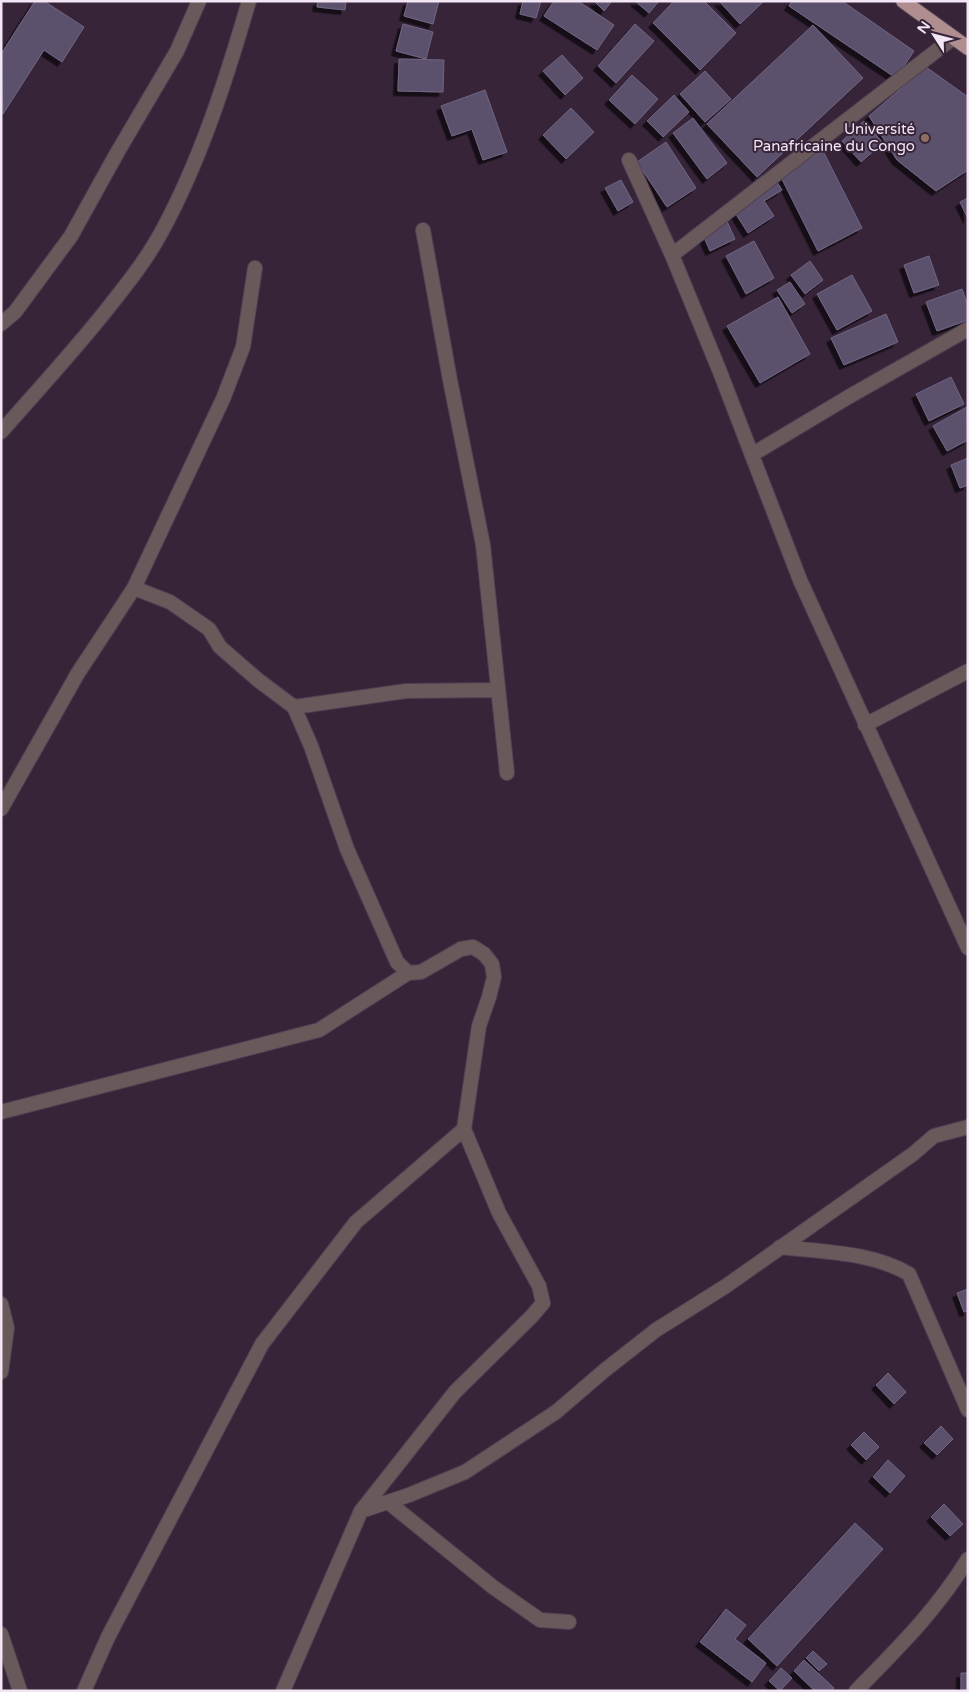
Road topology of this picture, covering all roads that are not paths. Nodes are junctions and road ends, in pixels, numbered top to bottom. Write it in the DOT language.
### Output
graph roads {
  1 [pos="199,1"];
  2 [pos="249,1"];
  3 [pos="903,1"];
  4 [pos="953,38"];
  5 [pos="968,48"];
  6 [pos="629,160"];
  7 [pos="423,230"];
  8 [pos="672,254"];
  9 [pos="255,268"];
  10 [pos="1,324"];
  11 [pos="968,329"];
  12 [pos="1,432"];
  13 [pos="753,454"];
  14 [pos="134,588"];
  15 [pos="968,671"];
  16 [pos="498,690"];
  17 [pos="294,707"];
  18 [pos="865,725"];
  19 [pos="507,773"];
  20 [pos="1,809"];
  21 [pos="968,948"];
  22 [pos="408,973"];
  23 [pos="1,1112"];
  24 [pos="968,1127"];
  25 [pos="464,1129"];
  26 [pos="780,1247"];
  27 [pos="1,1304"];
  28 [pos="1,1372"];
  29 [pos="968,1410"];
  30 [pos="388,1502"];
  31 [pos="361,1511"];
  32 [pos="968,1559"];
  33 [pos="569,1622"];
  34 [pos="1,1634"];
  35 [pos="20,1691"];
  36 [pos="84,1691"];
  37 [pos="283,1691"];
  38 [pos="856,1691"];
  1 -- 10 [label="street"];
  2 -- 12 [label="street"];
  3 -- 4 [label="highway"];
  4 -- 5 [label="highway"];
  4 -- 8 [label="street"];
  6 -- 8 [label="street"];
  7 -- 16 [label="street"];
  8 -- 13 [label="street"];
  9 -- 14 [label="street"];
  11 -- 13 [label="street"];
  13 -- 18 [label="street"];
  14 -- 17 [label="street"];
  14 -- 20 [label="street"];
  15 -- 18 [label="street"];
  16 -- 17 [label="street"];
  16 -- 19 [label="street"];
  17 -- 22 [label="street"];
  18 -- 21 [label="street"];
  22 -- 23 [label="street"];
  22 -- 25 [label="street"];
  24 -- 26 [label="street"];
  25 -- 31 [label="street"];
  25 -- 36 [label="street"];
  26 -- 29 [label="street"];
  26 -- 30 [label="street"];
  27 -- 28 [label="street"];
  30 -- 31 [label="street"];
  30 -- 33 [label="street"];
  31 -- 37 [label="street"];
  32 -- 38 [label="street"];
  34 -- 35 [label="street"];
}
